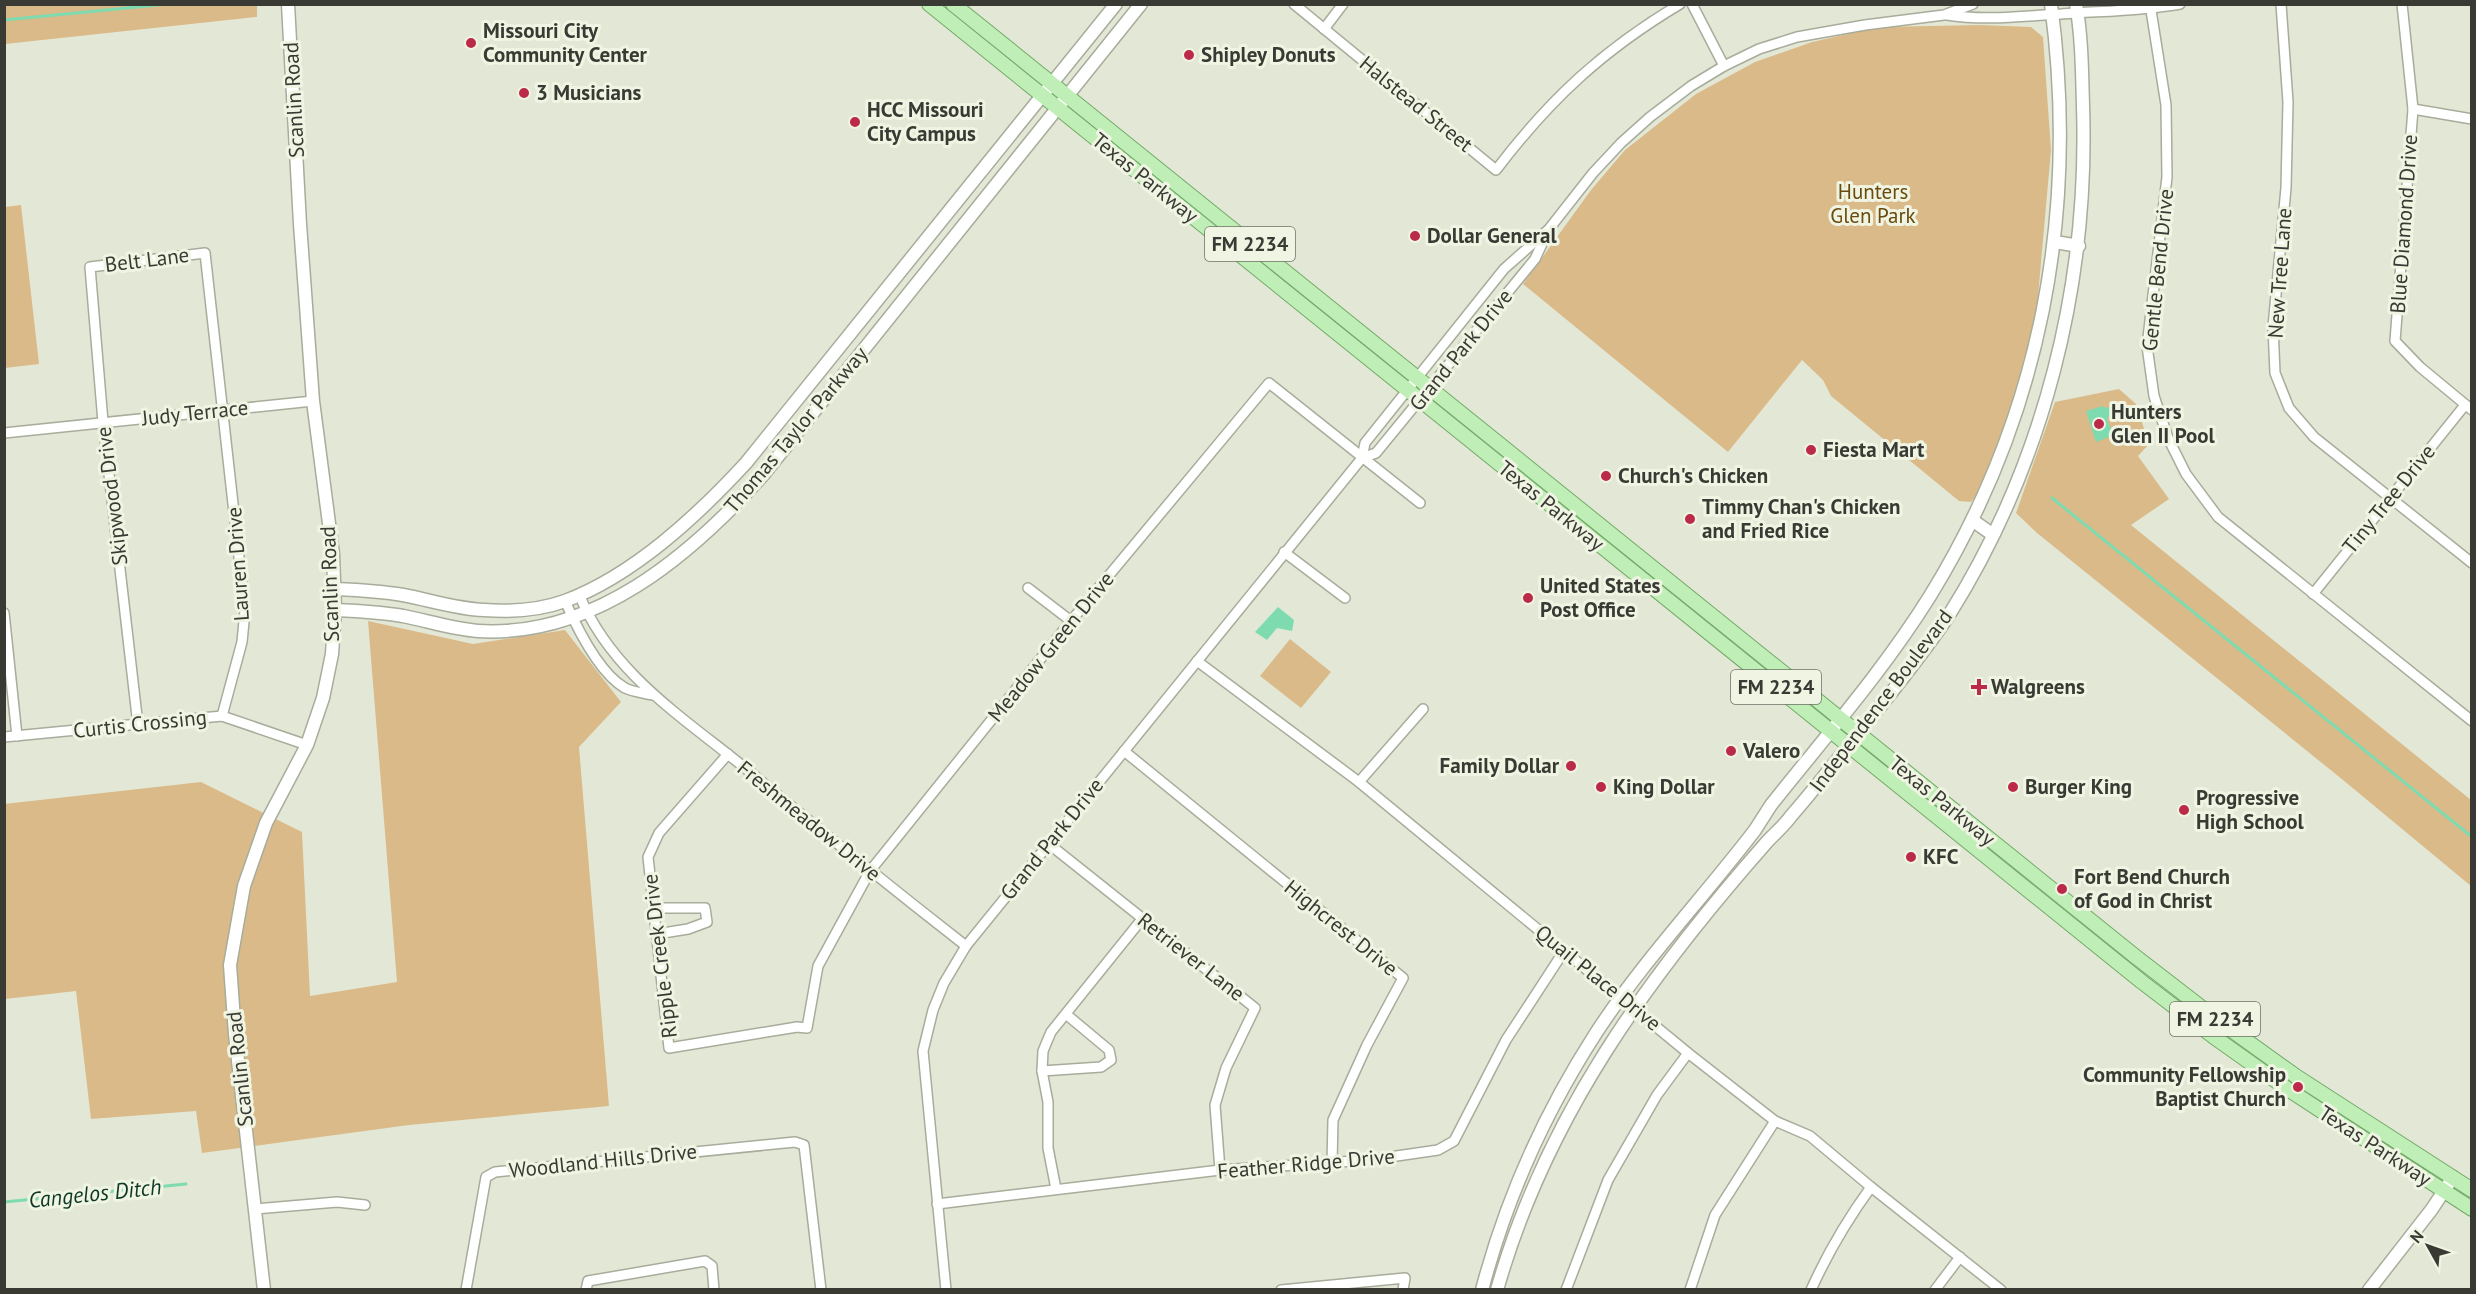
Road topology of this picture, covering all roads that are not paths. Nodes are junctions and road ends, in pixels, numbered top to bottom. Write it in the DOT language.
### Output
graph roads {
  1 [pos="288,4"];
  2 [pos="928,4"];
  3 [pos="953,4"];
  4 [pos="1116,4"];
  5 [pos="1141,4"];
  6 [pos="1294,4"];
  7 [pos="1343,4"];
  8 [pos="1680,4"];
  9 [pos="1692,4"];
  10 [pos="1973,4"];
  11 [pos="2180,4"];
  12 [pos="2281,4"];
  13 [pos="2402,4"];
  14 [pos="2150,7"];
  15 [pos="2052,9"];
  16 [pos="2076,9"];
  17 [pos="1944,15"];
  18 [pos="1324,29"];
  19 [pos="1724,66"];
  20 [pos="1052,83"];
  21 [pos="1041,95"];
  22 [pos="1066,96"];
  23 [pos="1057,108"];
  24 [pos="2413,109"];
  25 [pos="2472,119"];
  26 [pos="944,217"];
  27 [pos="960,230"];
  28 [pos="1549,230"];
  29 [pos="2055,242"];
  30 [pos="2079,246"];
  31 [pos="205,253"];
  32 [pos="1265,256"];
  33 [pos="90,267"];
  34 [pos="1255,268"];
  35 [pos="1417,378"];
  36 [pos="1430,388"];
  37 [pos="1407,390"];
  38 [pos="1420,400"];
  39 [pos="313,401"];
  40 [pos="2468,408"];
  41 [pos="223,410"];
  42 [pos="103,422"];
  43 [pos="4,433"];
  44 [pos="1362,458"];
  45 [pos="2391,497"];
  46 [pos="1541,498"];
  47 [pos="1420,502"];
  48 [pos="1572,503"];
  49 [pos="1972,520"];
  50 [pos="1992,534"];
  51 [pos="1284,552"];
  52 [pos="2472,563"];
  53 [pos="1636,575"];
  54 [pos="1671,582"];
  55 [pos="1028,588"];
  56 [pos="335,589"];
  57 [pos="579,594"];
  58 [pos="2313,594"];
  59 [pos="1345,598"];
  60 [pos="565,601"];
  61 [pos="335,610"];
  62 [pos="589,612"];
  63 [pos="4,613"];
  64 [pos="572,618"];
  65 [pos="1071,621"];
  66 [pos="1197,661"];
  67 [pos="652,695"];
  68 [pos="1422,709"];
  69 [pos="222,716"];
  70 [pos="1839,718"];
  71 [pos="2472,721"];
  72 [pos="138,725"];
  73 [pos="1830,730"];
  74 [pos="1858,733"];
  75 [pos="17,736"];
  76 [pos="4,737"];
  77 [pos="307,745"];
  78 [pos="1849,745"];
  79 [pos="1124,751"];
  80 [pos="728,754"];
  81 [pos="1359,782"];
  82 [pos="1048,844"];
  83 [pos="1736,855"];
  84 [pos="1751,860"];
  85 [pos="870,871"];
  86 [pos="2038,899"];
  87 [pos="2071,906"];
  88 [pos="654,908"];
  89 [pos="1142,919"];
  90 [pos="657,934"];
  91 [pos="966,946"];
  92 [pos="1564,951"];
  93 [pos="1621,997"];
  94 [pos="1634,1007"];
  95 [pos="1067,1015"];
  96 [pos="807,1028"];
  97 [pos="1688,1053"];
  98 [pos="1042,1071"];
  99 [pos="1775,1121"];
  100 [pos="1536,1142"];
  101 [pos="1550,1149"];
  102 [pos="1332,1163"];
  103 [pos="1220,1170"];
  104 [pos="2453,1177"];
  105 [pos="1871,1187"];
  106 [pos="1056,1189"];
  107 [pos="2472,1190"];
  108 [pos="2445,1191"];
  109 [pos="937,1204"];
  110 [pos="365,1205"];
  111 [pos="255,1209"];
  112 [pos="2472,1209"];
  113 [pos="1960,1257"];
  114 [pos="264,1290"];
  115 [pos="466,1290"];
  116 [pos="586,1290"];
  117 [pos="714,1290"];
  118 [pos="821,1290"];
  119 [pos="946,1290"];
  120 [pos="1281,1290"];
  121 [pos="1403,1290"];
  122 [pos="1482,1290"];
  123 [pos="1497,1290"];
  124 [pos="1566,1290"];
  125 [pos="1690,1290"];
  126 [pos="1812,1290"];
  127 [pos="1935,1290"];
  128 [pos="2001,1290"];
  129 [pos="2369,1290"];
  1 -- 39 [label="street, Scanlin Road"];
  2 -- 21 [label="main road, Texas Parkway / FM 2234"];
  3 -- 20 [label="main road, Texas Parkway / FM 2234"];
  4 -- 20 [label="street, Thomas Taylor Parkway"];
  5 -- 22 [label="street, Thomas Taylor Parkway"];
  6 -- 18 [label="street, Halstead Street"];
  7 -- 18 [label="street"];
  8 -- 18 [label="street, Halstead Street"];
  9 -- 19 [label="street"];
  10 -- 17 [label="street, Grand Park Drive"];
  11 -- 14 [label="street, Grand Park Drive"];
  12 -- 45 [label="street, New Tree Lane"];
  13 -- 24 [label="street, Blue Diamond Drive"];
  14 -- 16 [label="street, Grand Park Drive"];
  14 -- 58 [label="street, Gentle Bend Drive"];
  15 -- 16 [label="street, Grand Park Drive"];
  15 -- 17 [label="street, Grand Park Drive"];
  15 -- 29 [label="street, Independence Boulevard"];
  16 -- 30 [label="street, Independence Boulevard"];
  17 -- 19 [label="street, Grand Park Drive"];
  19 -- 28 [label="street, Grand Park Drive"];
  20 -- 21 [label="street, Thomas Taylor Parkway"];
  20 -- 22 [label="main road, Texas Parkway / FM 2234"];
  21 -- 23 [label="main road, Texas Parkway / FM 2234"];
  21 -- 26 [label="street, Thomas Taylor Parkway"];
  22 -- 23 [label="street, Thomas Taylor Parkway"];
  22 -- 32 [label="main road, Texas Parkway / FM 2234"];
  23 -- 27 [label="street, Thomas Taylor Parkway"];
  23 -- 34 [label="main road, Texas Parkway / FM 2234"];
  24 -- 25 [label="street"];
  24 -- 40 [label="street, Blue Diamond Drive"];
  26 -- 27 [label="street"];
  26 -- 57 [label="street, Thomas Taylor Parkway"];
  27 -- 62 [label="street, Thomas Taylor Parkway"];
  28 -- 35 [label="street, Grand Park Drive"];
  28 -- 36 [label="street, Grand Park Drive"];
  29 -- 30 [label="street"];
  29 -- 49 [label="street, Independence Boulevard"];
  30 -- 50 [label="street, Independence Boulevard"];
  31 -- 33 [label="street, Belt Lane"];
  31 -- 41 [label="street, Lauren Drive"];
  32 -- 34 [label="main road"];
  32 -- 35 [label="main road, Texas Parkway / FM 2234"];
  33 -- 42 [label="street, Skipwood Drive"];
  34 -- 37 [label="main road, Texas Parkway / FM 2234"];
  35 -- 36 [label="main road, Texas Parkway / FM 2234"];
  35 -- 37 [label="street, Grand Park Drive"];
  36 -- 38 [label="street, Grand Park Drive"];
  36 -- 48 [label="main road, Texas Parkway / FM 2234"];
  37 -- 38 [label="main road, Texas Parkway / FM 2234"];
  37 -- 44 [label="street, Grand Park Drive"];
  38 -- 44 [label="street, Grand Park Drive"];
  38 -- 46 [label="main road, Texas Parkway / FM 2234"];
  39 -- 41 [label="street, Judy Terrace"];
  39 -- 56 [label="street, Scanlin Road"];
  40 -- 45 [label="street, Tiny Tree Drive"];
  41 -- 42 [label="street, Judy Terrace"];
  41 -- 69 [label="street, Lauren Drive"];
  42 -- 43 [label="street, Judy Terrace"];
  42 -- 72 [label="street, Skipwood Drive"];
  44 -- 47 [label="street"];
  44 -- 51 [label="street, Grand Park Drive"];
  44 -- 65 [label="street, Meadow Green Drive"];
  45 -- 52 [label="street, New Tree Lane"];
  45 -- 58 [label="street, Tiny Tree Drive"];
  46 -- 48 [label="main road"];
  46 -- 53 [label="main road, Texas Parkway / FM 2234"];
  48 -- 54 [label="main road, Texas Parkway / FM 2234"];
  49 -- 50 [label="street"];
  49 -- 70 [label="street, Independence Boulevard"];
  50 -- 74 [label="street, Independence Boulevard"];
  51 -- 59 [label="street"];
  51 -- 66 [label="street, Grand Park Drive"];
  53 -- 54 [label="main road"];
  53 -- 73 [label="main road, Texas Parkway / FM 2234"];
  54 -- 70 [label="main road, Texas Parkway / FM 2234"];
  55 -- 65 [label="street"];
  56 -- 60 [label="street, Thomas Taylor Parkway"];
  56 -- 61 [label="street, Scanlin Road"];
  57 -- 60 [label="street, Thomas Taylor Parkway"];
  57 -- 62 [label="street, Freshmeadow Drive"];
  58 -- 71 [label="street, Gentle Bend Drive"];
  60 -- 64 [label="street, Freshmeadow Drive"];
  61 -- 64 [label="street, Thomas Taylor Parkway"];
  61 -- 77 [label="street, Scanlin Road"];
  62 -- 64 [label="street, Thomas Taylor Parkway"];
  62 -- 67 [label="street, Freshmeadow Drive"];
  63 -- 75 [label="street"];
  64 -- 67 [label="street, Freshmeadow Drive"];
  65 -- 85 [label="street, Meadow Green Drive"];
  66 -- 79 [label="street, Grand Park Drive"];
  66 -- 81 [label="street, Quail Place Drive"];
  67 -- 80 [label="street, Freshmeadow Drive"];
  68 -- 81 [label="street"];
  69 -- 72 [label="street, Curtis Crossing"];
  69 -- 77 [label="street, Curtis Crossing"];
  70 -- 73 [label="street, Independence Boulevard"];
  70 -- 74 [label="main road, Texas Parkway / FM 2234"];
  72 -- 75 [label="street, Curtis Crossing"];
  73 -- 78 [label="main road, Texas Parkway / FM 2234"];
  73 -- 83 [label="street, Independence Boulevard"];
  74 -- 78 [label="street, Independence Boulevard"];
  74 -- 87 [label="main road, Texas Parkway / FM 2234"];
  75 -- 76 [label="street, Curtis Crossing"];
  77 -- 111 [label="street, Scanlin Road"];
  78 -- 84 [label="street, Independence Boulevard"];
  78 -- 86 [label="main road, Texas Parkway / FM 2234"];
  79 -- 82 [label="street, Grand Park Drive"];
  79 -- 102 [label="street, Highcrest Drive"];
  80 -- 85 [label="street, Freshmeadow Drive"];
  80 -- 88 [label="street, Ripple Creek Drive"];
  81 -- 92 [label="street, Quail Place Drive"];
  82 -- 89 [label="street, Retriever Lane"];
  82 -- 91 [label="street, Grand Park Drive"];
  83 -- 84 [label="street"];
  83 -- 93 [label="street, Independence Boulevard"];
  84 -- 94 [label="street, Independence Boulevard"];
  85 -- 91 [label="street, Freshmeadow Drive"];
  85 -- 96 [label="street, Meadow Green Drive"];
  86 -- 87 [label="main road"];
  86 -- 108 [label="main road, Texas Parkway / FM 2234"];
  87 -- 104 [label="main road, Texas Parkway / FM 2234"];
  88 -- 90 [label="street, Ripple Creek Drive"];
  88 -- 90 [label="street"];
  89 -- 95 [label="street"];
  89 -- 103 [label="street, Retriever Lane"];
  90 -- 96 [label="street, Ripple Creek Drive"];
  91 -- 109 [label="street, Grand Park Drive"];
  92 -- 93 [label="street, Quail Place Drive"];
  92 -- 102 [label="street, Feather Ridge Drive"];
  93 -- 94 [label="street, Quail Place Drive"];
  93 -- 100 [label="street, Independence Boulevard"];
  94 -- 97 [label="street, Quail Place Drive"];
  94 -- 101 [label="street, Independence Boulevard"];
  95 -- 98 [label="street"];
  95 -- 98 [label="street"];
  97 -- 99 [label="street, Quail Place Drive"];
  97 -- 124 [label="street"];
  98 -- 106 [label="street"];
  99 -- 105 [label="street, Quail Place Drive"];
  99 -- 125 [label="street"];
  100 -- 101 [label="street"];
  100 -- 122 [label="street, Independence Boulevard"];
  101 -- 123 [label="street, Independence Boulevard"];
  102 -- 103 [label="street, Feather Ridge Drive"];
  103 -- 106 [label="street, Feather Ridge Drive"];
  104 -- 107 [label="main road, Texas Parkway / FM 2234"];
  104 -- 108 [label="street"];
  105 -- 113 [label="street, Quail Place Drive"];
  105 -- 126 [label="street"];
  106 -- 109 [label="street, Feather Ridge Drive"];
  108 -- 112 [label="main road, Texas Parkway / FM 2234"];
  108 -- 129 [label="street"];
  109 -- 119 [label="street, Grand Park Drive"];
  110 -- 111 [label="street"];
  111 -- 114 [label="street, Scanlin Road"];
  113 -- 127 [label="street"];
  113 -- 128 [label="street, Quail Place Drive"];
  115 -- 118 [label="street, Woodland Hills Drive"];
  116 -- 117 [label="street"];
  120 -- 121 [label="street"];
}
